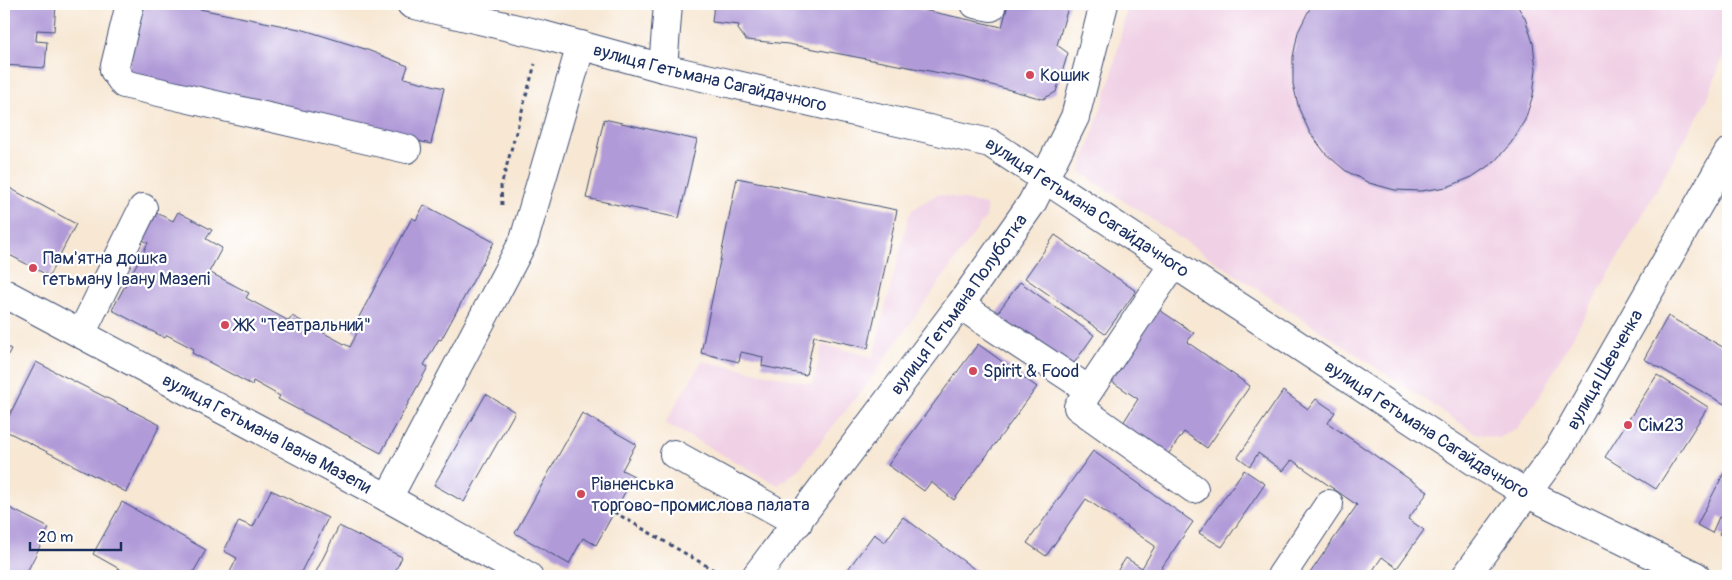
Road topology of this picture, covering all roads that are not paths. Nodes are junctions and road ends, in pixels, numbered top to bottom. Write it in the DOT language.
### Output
graph roads {
  1 [pos="130,4"];
  2 [pos="411,4"];
  3 [pos="668,4"];
  4 [pos="976,4"];
  5 [pos="992,4"];
  6 [pos="1104,4"];
  7 [pos="468,10"];
  8 [pos="580,45"];
  9 [pos="663,68"];
  10 [pos="408,149"];
  11 [pos="1728,153"];
  12 [pos="1046,178"];
  13 [pos="143,208"];
  14 [pos="1174,263"];
  15 [pos="4,293"];
  16 [pos="960,305"];
  17 [pos="81,334"];
  18 [pos="1090,390"];
  19 [pos="674,454"];
  20 [pos="1194,488"];
  21 [pos="1528,494"];
  22 [pos="388,498"];
  23 [pos="1329,504"];
  24 [pos="798,523"];
  25 [pos="528,576"];
  26 [pos="756,576"];
  27 [pos="1281,576"];
  28 [pos="1466,576"];
  29 [pos="1696,576"];
  1 -- 10 [label="street"];
  2 -- 7 [label="street, вулиця Гетьмана Сагайдачного"];
  3 -- 9 [label="street"];
  4 -- 5 [label="street"];
  6 -- 12 [label="street, вулиця Гетьмана Полуботка"];
  7 -- 8 [label="street, вулиця Гетьмана Сагайдачного"];
  8 -- 9 [label="street, вулиця Гетьмана Сагайдачного"];
  8 -- 22 [label="street"];
  9 -- 12 [label="street, вулиця Гетьмана Сагайдачного"];
  11 -- 21 [label="street, вулиця Шевченка"];
  12 -- 14 [label="street, вулиця Гетьмана Сагайдачного"];
  12 -- 16 [label="street, вулиця Гетьмана Полуботка"];
  13 -- 17 [label="street"];
  14 -- 18 [label="street"];
  14 -- 21 [label="street, вулиця Гетьмана Сагайдачного"];
  15 -- 17 [label="street, вулиця Гетьмана Івана Мазепи"];
  16 -- 18 [label="street"];
  16 -- 24 [label="street, вулиця Гетьмана Полуботка"];
  17 -- 22 [label="street, вулиця Гетьмана Івана Мазепи"];
  18 -- 20 [label="street"];
  19 -- 24 [label="street"];
  21 -- 28 [label="street, вулиця Шевченка"];
  21 -- 29 [label="street, вулиця Гетьмана Сагайдачного"];
  22 -- 25 [label="street, вулиця Гетьмана Івана Мазепи"];
  23 -- 27 [label="street"];
  24 -- 26 [label="street, вулиця Гетьмана Полуботка"];
}
